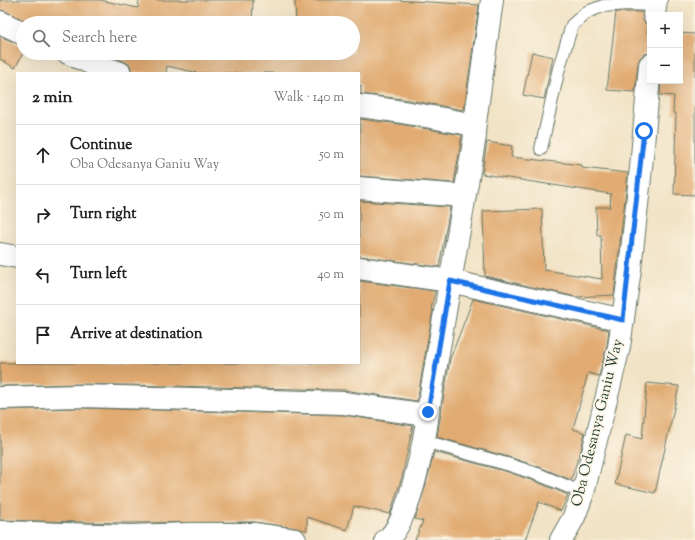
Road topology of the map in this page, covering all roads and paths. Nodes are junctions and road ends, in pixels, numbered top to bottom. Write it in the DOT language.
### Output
graph roads {
  1 [pos="492,0"];
  2 [pos="655,7"];
  3 [pos="0,22"];
  4 [pos="16,29"];
  5 [pos="84,60"];
  6 [pos="117,72"];
  7 [pos="648,84"];
  8 [pos="360,106"];
  9 [pos="474,130"];
  10 [pos="541,149"];
  11 [pos="360,188"];
  12 [pos="464,196"];
  13 [pos="0,254"];
  14 [pos="16,257"];
  15 [pos="360,268"];
  16 [pos="450,281"];
  17 [pos="623,320"];
  18 [pos="0,398"];
  19 [pos="428,412"];
  20 [pos="424,441"];
  21 [pos="583,493"];
  22 [pos="0,532"];
  23 [pos="295,540"];
  24 [pos="386,540"];
  25 [pos="561,540"];
  1 -- 9 [label="street"];
  2 -- 10 [label="lane"];
  3 -- 4 [label="street"];
  5 -- 6 [label="street"];
  7 -- 17 [label="street, Oba Odesanya Ganiu Way"];
  8 -- 9 [label="street"];
  9 -- 12 [label="street"];
  11 -- 12 [label="street"];
  12 -- 16 [label="street"];
  13 -- 14 [label="street"];
  15 -- 16 [label="street"];
  16 -- 17 [label="street"];
  16 -- 19 [label="street"];
  17 -- 21 [label="street, Oba Odesanya Ganiu Way"];
  18 -- 19 [label="street"];
  19 -- 20 [label="street"];
  20 -- 21 [label="lane"];
  20 -- 24 [label="street"];
  21 -- 25 [label="street, Oba Odesanya Ganiu Way"];
  22 -- 23 [label="street"];
}
